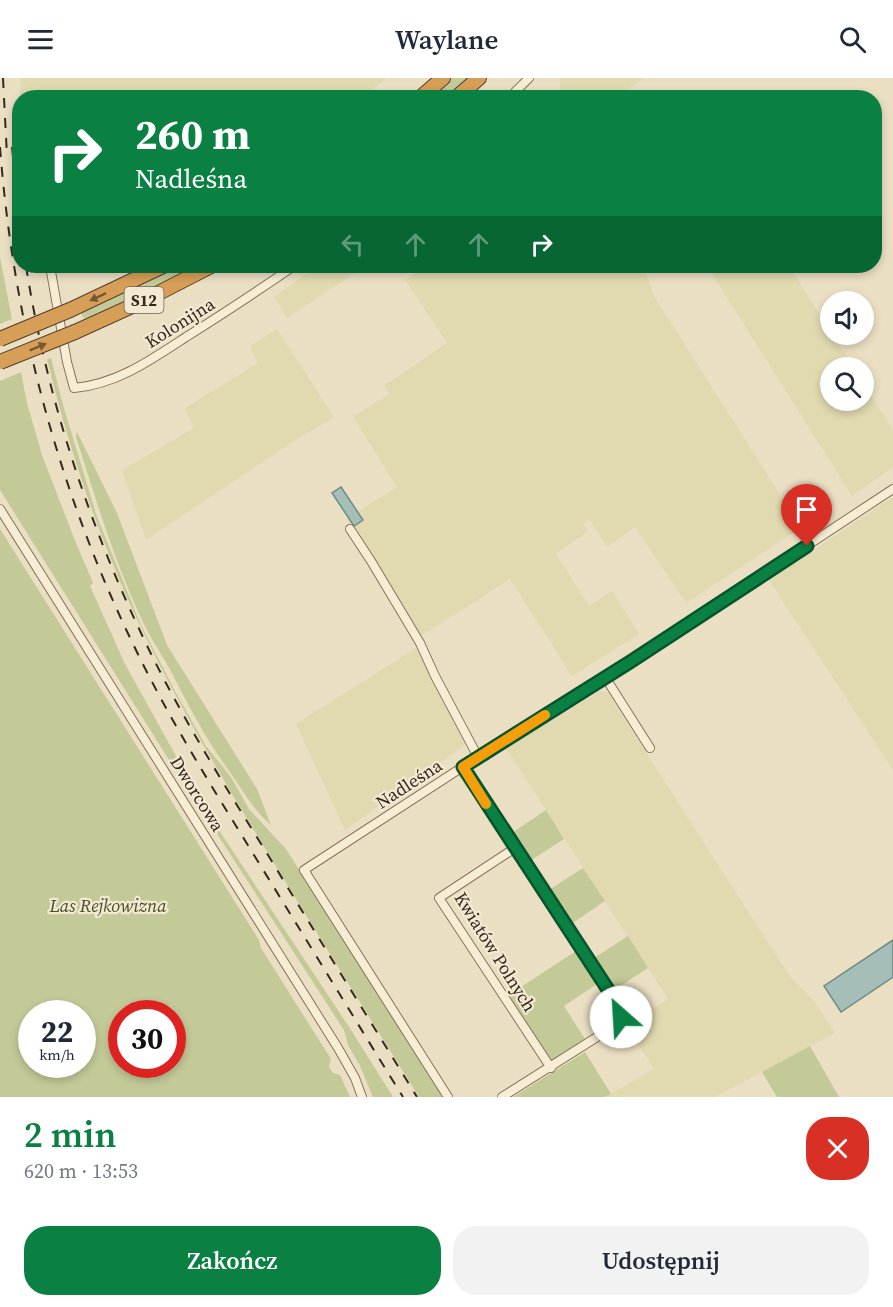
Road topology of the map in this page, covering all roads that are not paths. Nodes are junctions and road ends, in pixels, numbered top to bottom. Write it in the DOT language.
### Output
graph roads {
  1 [pos="443,78"];
  2 [pos="479,78"];
  3 [pos="529,78"];
  4 [pos="429,90"];
  5 [pos="465,90"];
  6 [pos="517,90"];
  7 [pos="51,273"];
  8 [pos="149,273"];
  9 [pos="197,273"];
  10 [pos="284,273"];
  11 [pos="0,339"];
  12 [pos="0,362"];
  13 [pos="893,489"];
  14 [pos="0,509"];
  15 [pos="350,529"];
  16 [pos="605,677"];
  17 [pos="650,748"];
  18 [pos="478,757"];
  19 [pos="463,767"];
  20 [pos="514,848"];
  21 [pos="551,1068"];
  22 [pos="362,1097"];
  23 [pos="448,1097"];
  24 [pos="502,1097"];
  1 -- 4 [label="highway"];
  2 -- 5 [label="highway"];
  3 -- 6 [label="street"];
  7 -- 10 [label="street, Kolonijna"];
  8 -- 11 [label="highway, S12, one-way, bridge"];
  12 -- 9 [label="highway, S12, one-way, bridge"];
  13 -- 16 [label="street, Nadleśna"];
  14 -- 22 [label="street, Dworcowa"];
  15 -- 18 [label="street"];
  16 -- 17 [label="street"];
  16 -- 18 [label="street, Nadleśna"];
  18 -- 19 [label="street, Nadleśna"];
  19 -- 20 [label="street"];
  19 -- 23 [label="street, Nadleśna"];
  20 -- 21 [label="street"];
  20 -- 21 [label="street, Kwiatów Polnych"];
  21 -- 24 [label="street"];
}
